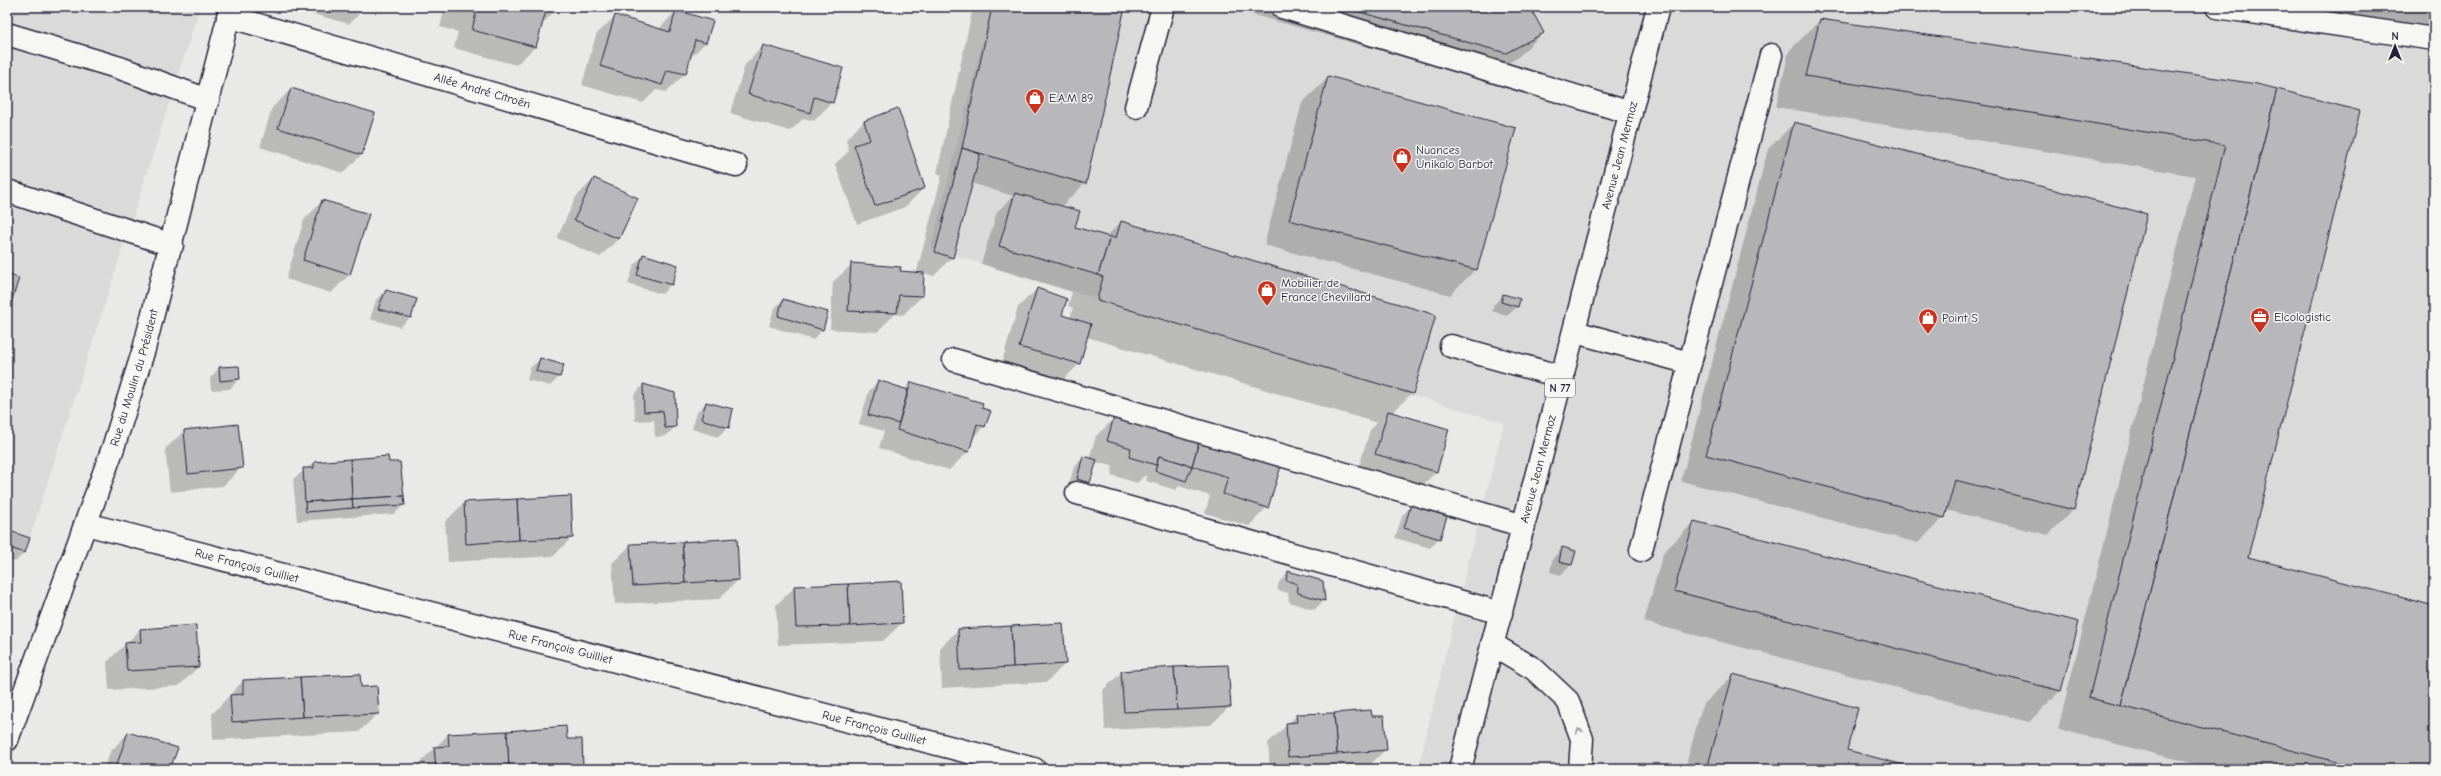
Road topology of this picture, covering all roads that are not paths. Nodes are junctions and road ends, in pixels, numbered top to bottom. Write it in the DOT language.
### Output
graph roads {
  1 [pos="1163,7"];
  2 [pos="1282,7"];
  3 [pos="1658,7"];
  4 [pos="2217,7"];
  5 [pos="230,12"];
  6 [pos="7,34"];
  7 [pos="2434,39"];
  8 [pos="1771,55"];
  9 [pos="208,100"];
  10 [pos="1136,107"];
  11 [pos="1631,113"];
  12 [pos="736,165"];
  13 [pos="7,191"];
  14 [pos="172,245"];
  15 [pos="1575,332"];
  16 [pos="1451,346"];
  17 [pos="954,360"];
  18 [pos="1690,363"];
  19 [pos="1563,377"];
  20 [pos="1077,493"];
  21 [pos="86,524"];
  22 [pos="1524,526"];
  23 [pos="1641,550"];
  24 [pos="1501,613"];
  25 [pos="1492,644"];
  26 [pos="7,740"];
  27 [pos="1034,769"];
  28 [pos="1460,769"];
  29 [pos="1580,769"];
  1 -- 10 [label="street"];
  2 -- 11 [label="street"];
  3 -- 11 [label="street, Avenue Jean Mermoz / N 77"];
  4 -- 7 [label="street"];
  5 -- 9 [label="street, Rue du Moulin du Président"];
  5 -- 12 [label="street, Allée André Citroën"];
  6 -- 9 [label="street"];
  8 -- 18 [label="street"];
  9 -- 14 [label="street, Rue du Moulin du Président"];
  11 -- 15 [label="street, Avenue Jean Mermoz / N 77"];
  13 -- 14 [label="street"];
  14 -- 21 [label="street, Rue du Moulin du Président"];
  15 -- 18 [label="street"];
  15 -- 19 [label="street, Avenue Jean Mermoz / N 77"];
  16 -- 19 [label="street"];
  17 -- 22 [label="street"];
  18 -- 23 [label="street"];
  19 -- 22 [label="street, Avenue Jean Mermoz / N 77"];
  20 -- 24 [label="street"];
  21 -- 26 [label="street, Rue du Moulin du Président"];
  21 -- 27 [label="street, Rue François Guilliet"];
  22 -- 24 [label="street, Avenue Jean Mermoz / N 77"];
  24 -- 25 [label="street, Avenue Jean Mermoz / N 77"];
  25 -- 28 [label="street, Avenue Jean Mermoz / N 77"];
  29 -- 25 [label="street, one-way"];
}
